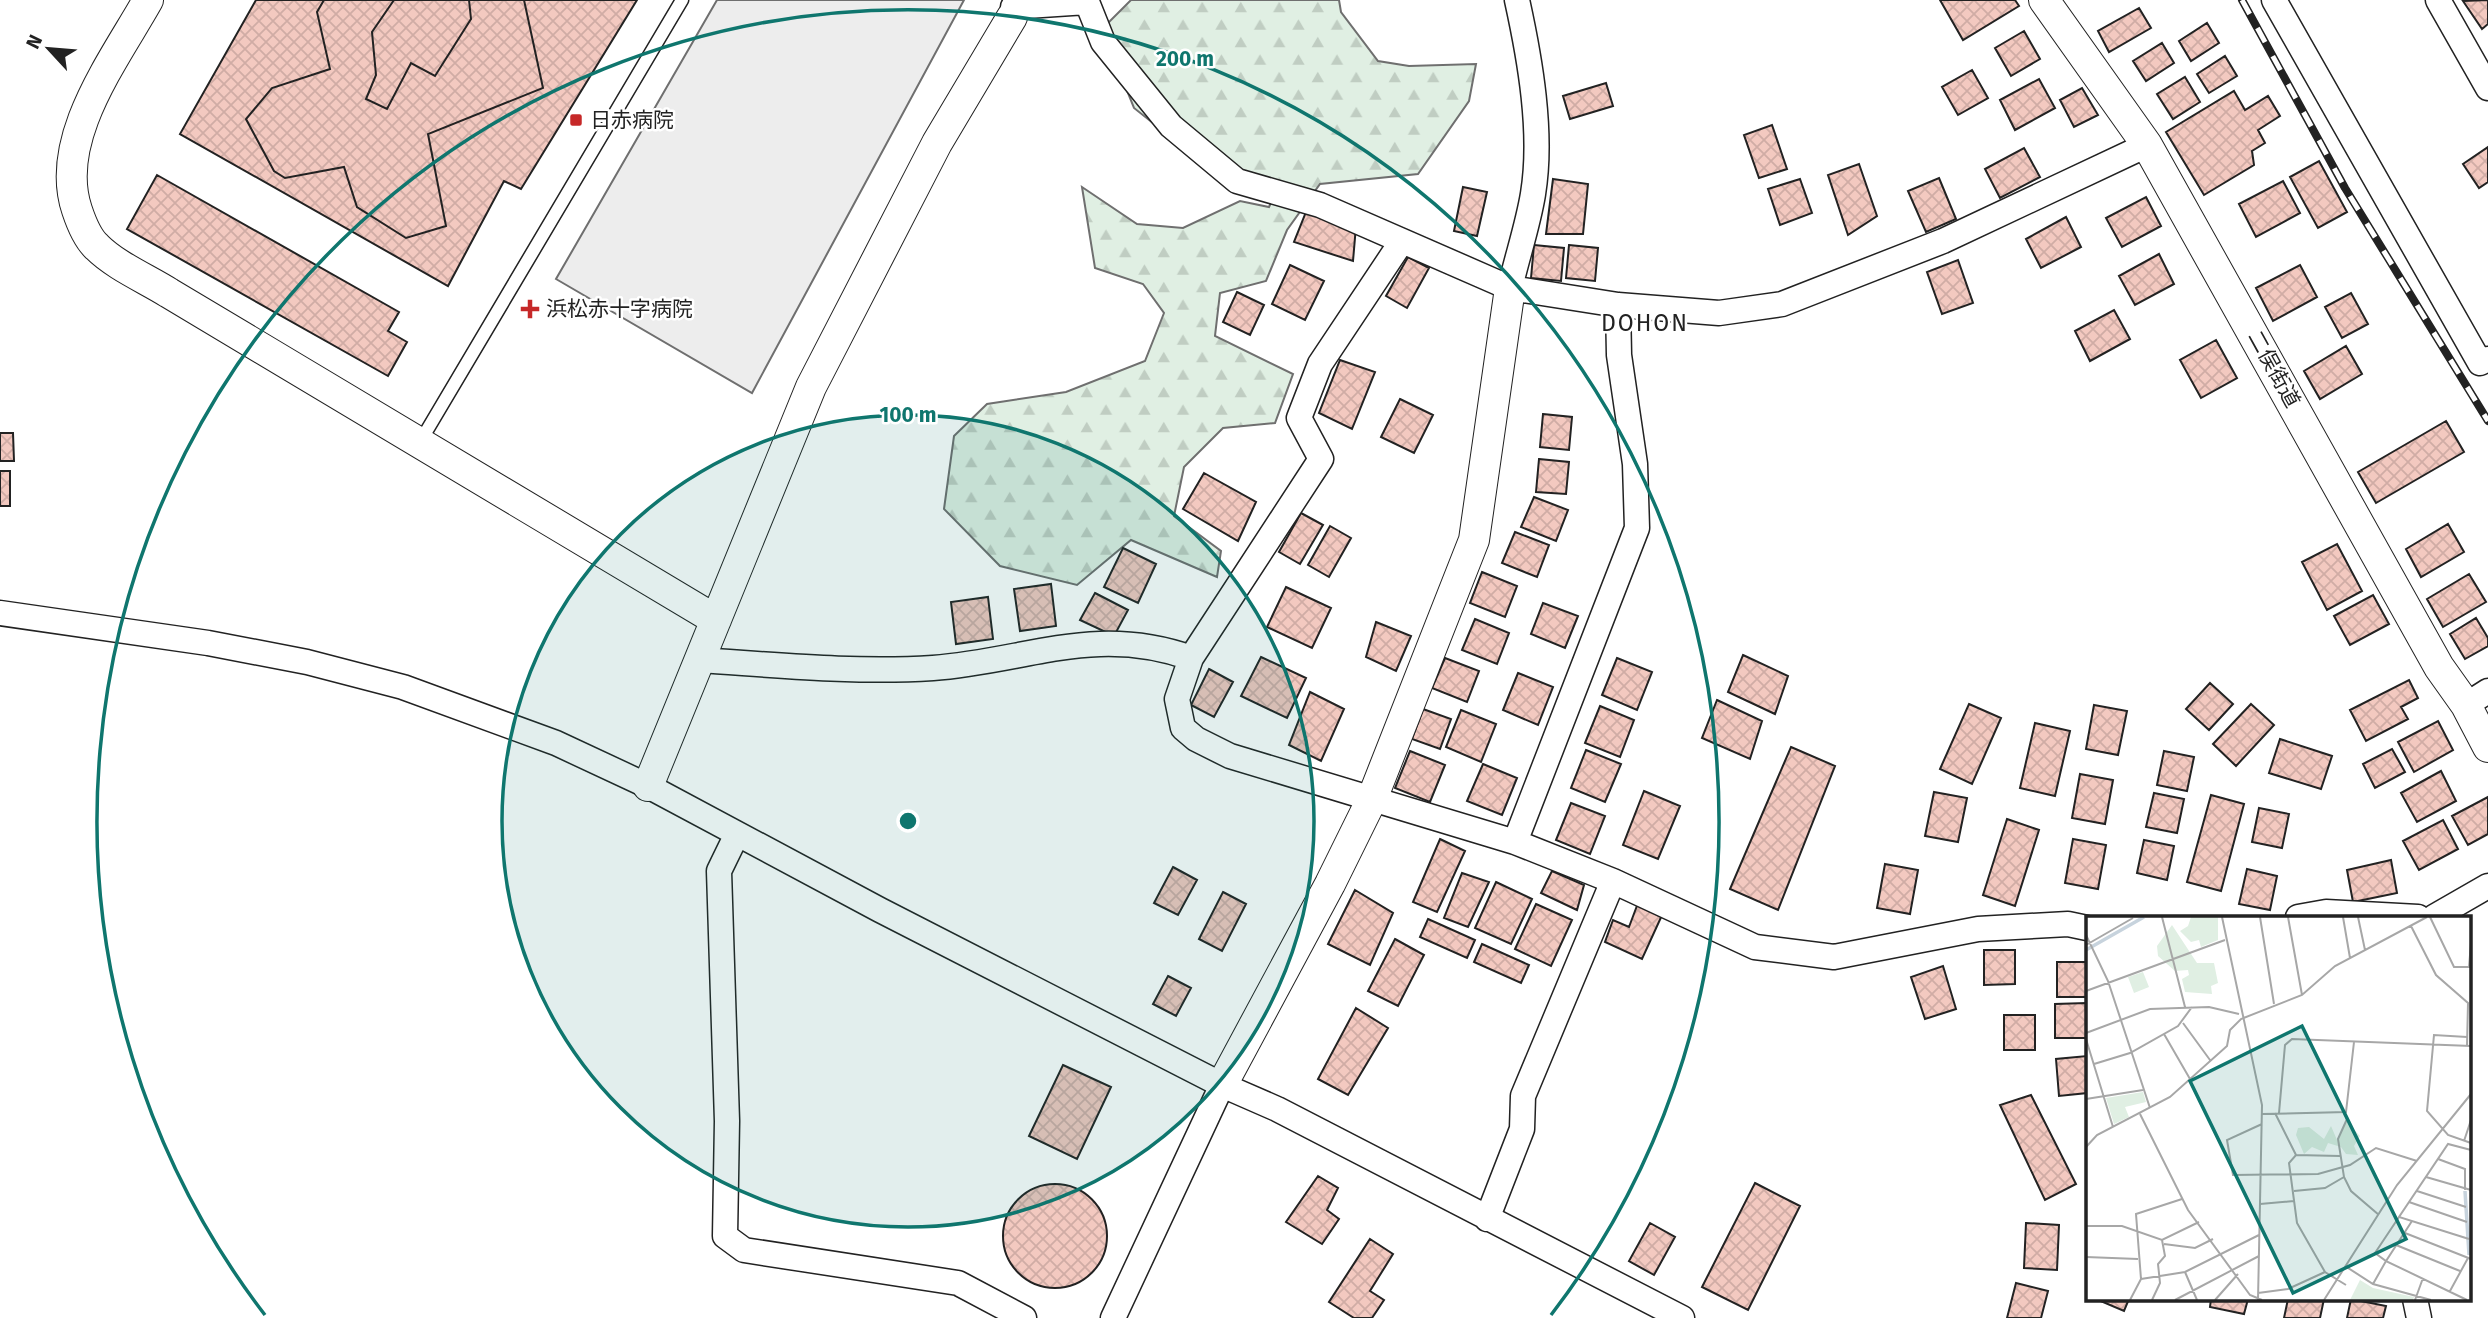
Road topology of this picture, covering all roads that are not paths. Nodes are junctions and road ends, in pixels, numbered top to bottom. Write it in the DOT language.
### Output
graph roads {
  1 [pos="148,0"];
  2 [pos="682,0"];
  3 [pos="1517,0"];
  4 [pos="2044,0"];
  5 [pos="2274,0"];
  6 [pos="2438,0"];
  7 [pos="1013,8"];
  8 [pos="2488,88"];
  9 [pos="2147,145"];
  10 [pos="1402,241"];
  11 [pos="1510,288"];
  12 [pos="1618,305"];
  13 [pos="2488,359"];
  14 [pos="419,442"];
  15 [pos="0,613"];
  16 [pos="716,620"];
  17 [pos="1191,658"];
  18 [pos="699,660"];
  19 [pos="2477,698"];
  20 [pos="2488,747"];
  21 [pos="648,786"];
  22 [pos="1372,799"];
  23 [pos="737,834"];
  24 [pos="1515,842"];
  25 [pos="1613,881"];
  26 [pos="2488,886"];
  27 [pos="2304,916"];
  28 [pos="2400,916"];
  29 [pos="2436,916"];
  30 [pos="2086,928"];
  31 [pos="1222,1085"];
  32 [pos="1488,1219"];
  33 [pos="2415,1300"];
  34 [pos="1024,1318"];
  35 [pos="1113,1318"];
  36 [pos="1682,1318"];
  37 [pos="2419,1318"];
  1 -- 14 [label="street"];
  2 -- 14 [label="lane"];
  3 -- 11 [label="street"];
  4 -- 9 [label="street, 二俣街道"];
  5 -- 13 [label="street"];
  6 -- 8 [label="street"];
  7 -- 10 [label="street"];
  7 -- 16 [label="street"];
  9 -- 12 [label="street"];
  9 -- 19 [label="street, 二俣街道"];
  10 -- 11 [label="street"];
  10 -- 17 [label="street"];
  11 -- 12 [label="street"];
  11 -- 22 [label="street"];
  12 -- 24 [label="street"];
  14 -- 16 [label="street"];
  15 -- 21 [label="street"];
  16 -- 18 [label="street"];
  17 -- 18 [label="street"];
  17 -- 22 [label="street"];
  18 -- 21 [label="street"];
  19 -- 20 [label="street, 二俣街道"];
  21 -- 23 [label="street"];
  22 -- 24 [label="street"];
  22 -- 31 [label="street"];
  23 -- 31 [label="street"];
  23 -- 34 [label="street"];
  24 -- 25 [label="street"];
  25 -- 30 [label="street"];
  25 -- 32 [label="street"];
  26 -- 29 [label="street"];
  27 -- 28 [label="street"];
  31 -- 32 [label="street"];
  31 -- 35 [label="street"];
  32 -- 36 [label="street"];
  33 -- 37 [label="street"];
}
